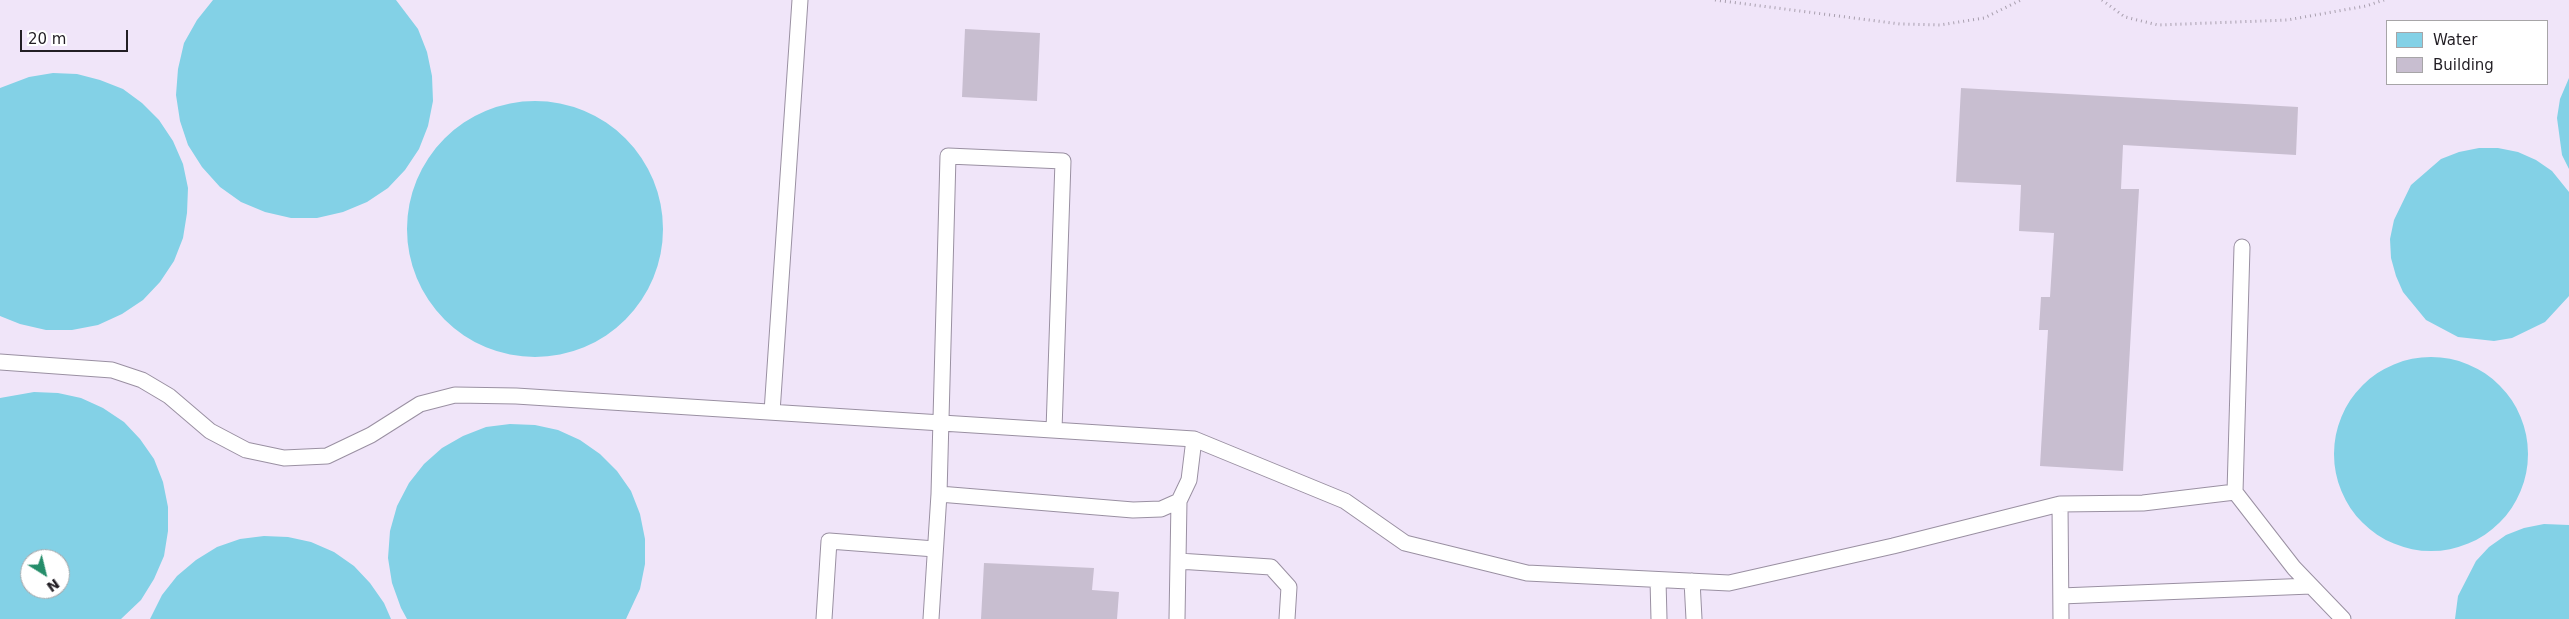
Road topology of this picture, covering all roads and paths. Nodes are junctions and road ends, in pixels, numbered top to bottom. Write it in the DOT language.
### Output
graph roads {
  1 [pos="800,0"];
  2 [pos="1715,0"];
  3 [pos="2022,0"];
  4 [pos="2102,0"];
  5 [pos="2384,0"];
  6 [pos="2242,246"];
  7 [pos="0,362"];
  8 [pos="772,412"];
  9 [pos="941,423"];
  10 [pos="1054,430"];
  11 [pos="1194,439"];
  12 [pos="2235,492"];
  13 [pos="939,494"];
  14 [pos="1179,501"];
  15 [pos="2060,504"];
  16 [pos="935,549"];
  17 [pos="1178,560"];
  18 [pos="1658,580"];
  19 [pos="1692,581"];
  20 [pos="2312,586"];
  21 [pos="2061,596"];
  22 [pos="824,619"];
  23 [pos="931,619"];
  24 [pos="1177,619"];
  25 [pos="1287,619"];
  26 [pos="1659,619"];
  27 [pos="1694,619"];
  28 [pos="2061,619"];
  29 [pos="2343,619"];
  1 -- 8 [label="lane"];
  2 -- 3 [label="path"];
  4 -- 5 [label="path"];
  6 -- 12 [label="lane"];
  7 -- 8 [label="lane"];
  8 -- 9 [label="lane"];
  9 -- 10 [label="lane"];
  9 -- 10 [label="lane"];
  9 -- 13 [label="lane"];
  10 -- 11 [label="lane"];
  11 -- 14 [label="lane"];
  11 -- 18 [label="lane"];
  12 -- 15 [label="lane"];
  12 -- 20 [label="lane"];
  13 -- 14 [label="lane"];
  13 -- 16 [label="lane"];
  14 -- 17 [label="lane"];
  15 -- 19 [label="lane"];
  15 -- 21 [label="lane"];
  16 -- 22 [label="lane"];
  16 -- 23 [label="lane"];
  17 -- 24 [label="lane"];
  17 -- 25 [label="lane"];
  18 -- 19 [label="lane"];
  18 -- 26 [label="lane"];
  19 -- 27 [label="lane"];
  20 -- 21 [label="lane"];
  20 -- 29 [label="lane"];
  21 -- 28 [label="lane"];
}
